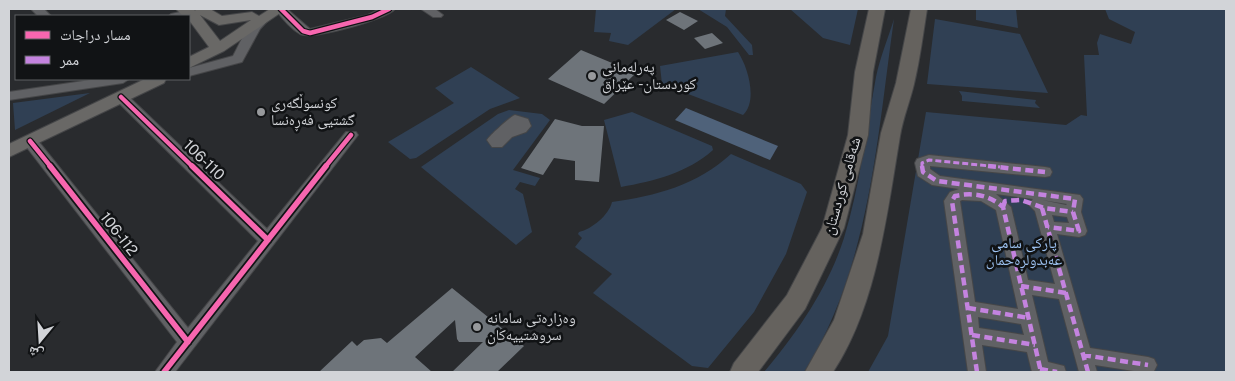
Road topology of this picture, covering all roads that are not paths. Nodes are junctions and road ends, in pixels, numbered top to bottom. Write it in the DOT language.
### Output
graph roads {
  1 [pos="280,9"];
  2 [pos="294,9"];
  3 [pos="368,9"];
  4 [pos="388,9"];
  5 [pos="427,9"];
  6 [pos="877,9"];
  7 [pos="893,9"];
  8 [pos="906,9"];
  9 [pos="919,9"];
  10 [pos="189,14"];
  11 [pos="261,14"];
  12 [pos="190,15"];
  13 [pos="437,15"];
  14 [pos="190,16"];
  15 [pos="215,44"];
  16 [pos="190,51"];
  17 [pos="190,52"];
  18 [pos="238,59"];
  19 [pos="190,62"];
  20 [pos="190,72"];
  21 [pos="116,80"];
  22 [pos="154,80"];
  23 [pos="9,96"];
  24 [pos="121,97"];
  25 [pos="859,126"];
  26 [pos="891,133"];
  27 [pos="351,134"];
  28 [pos="9,140"];
  29 [pos="30,141"];
  30 [pos="9,151"];
  31 [pos="1045,172"];
  32 [pos="1003,207"];
  33 [pos="1042,208"];
  34 [pos="1073,212"];
  35 [pos="1048,227"];
  36 [pos="268,240"];
  37 [pos="1021,286"];
  38 [pos="1066,293"];
  39 [pos="968,308"];
  40 [pos="1029,318"];
  41 [pos="972,335"];
  42 [pos="188,342"];
  43 [pos="1034,345"];
  44 [pos="1086,364"];
  45 [pos="825,366"];
  46 [pos="1148,366"];
  47 [pos="1046,371"];
  48 [pos="164,372"];
  49 [pos="743,372"];
  50 [pos="977,372"];
  1 -- 4 [label="street"];
  1 -- 11 [label="main road"];
  2 -- 3 [label="street"];
  5 -- 13 [label="street"];
  6 -- 25 [label="highway, شەقامی کوردستان"];
  7 -- 25 [label="highway, شەقامی کوردستان"];
  8 -- 26 [label="highway"];
  9 -- 26 [label="highway"];
  10 -- 11 [label="main road"];
  11 -- 15 [label="main road"];
  11 -- 18 [label="street"];
  12 -- 15 [label="main road"];
  14 -- 16 [label="main road"];
  15 -- 17 [label="main road"];
  15 -- 18 [label="street"];
  15 -- 19 [label="main road"];
  18 -- 20 [label="street"];
  21 -- 23 [label="street"];
  22 -- 24 [label="main road"];
  22 -- 28 [label="main road"];
  24 -- 29 [label="main road"];
  24 -- 36 [label="street, 106-110"];
  25 -- 49 [label="highway, شەقامی کوردستان"];
  26 -- 45 [label="highway"];
  27 -- 36 [label="street"];
  29 -- 30 [label="main road"];
  29 -- 42 [label="street, 106-112"];
  31 -- 34 [label="street"];
  32 -- 33 [label="street"];
  32 -- 37 [label="street"];
  32 -- 39 [label="street"];
  33 -- 34 [label="street"];
  33 -- 35 [label="street"];
  34 -- 35 [label="street"];
  35 -- 38 [label="street"];
  36 -- 42 [label="street"];
  37 -- 38 [label="street"];
  37 -- 40 [label="street"];
  38 -- 44 [label="street"];
  39 -- 40 [label="street"];
  39 -- 41 [label="street"];
  40 -- 43 [label="street"];
  41 -- 43 [label="street"];
  41 -- 50 [label="street"];
  42 -- 48 [label="street"];
  43 -- 47 [label="street"];
  44 -- 46 [label="street"];
}
